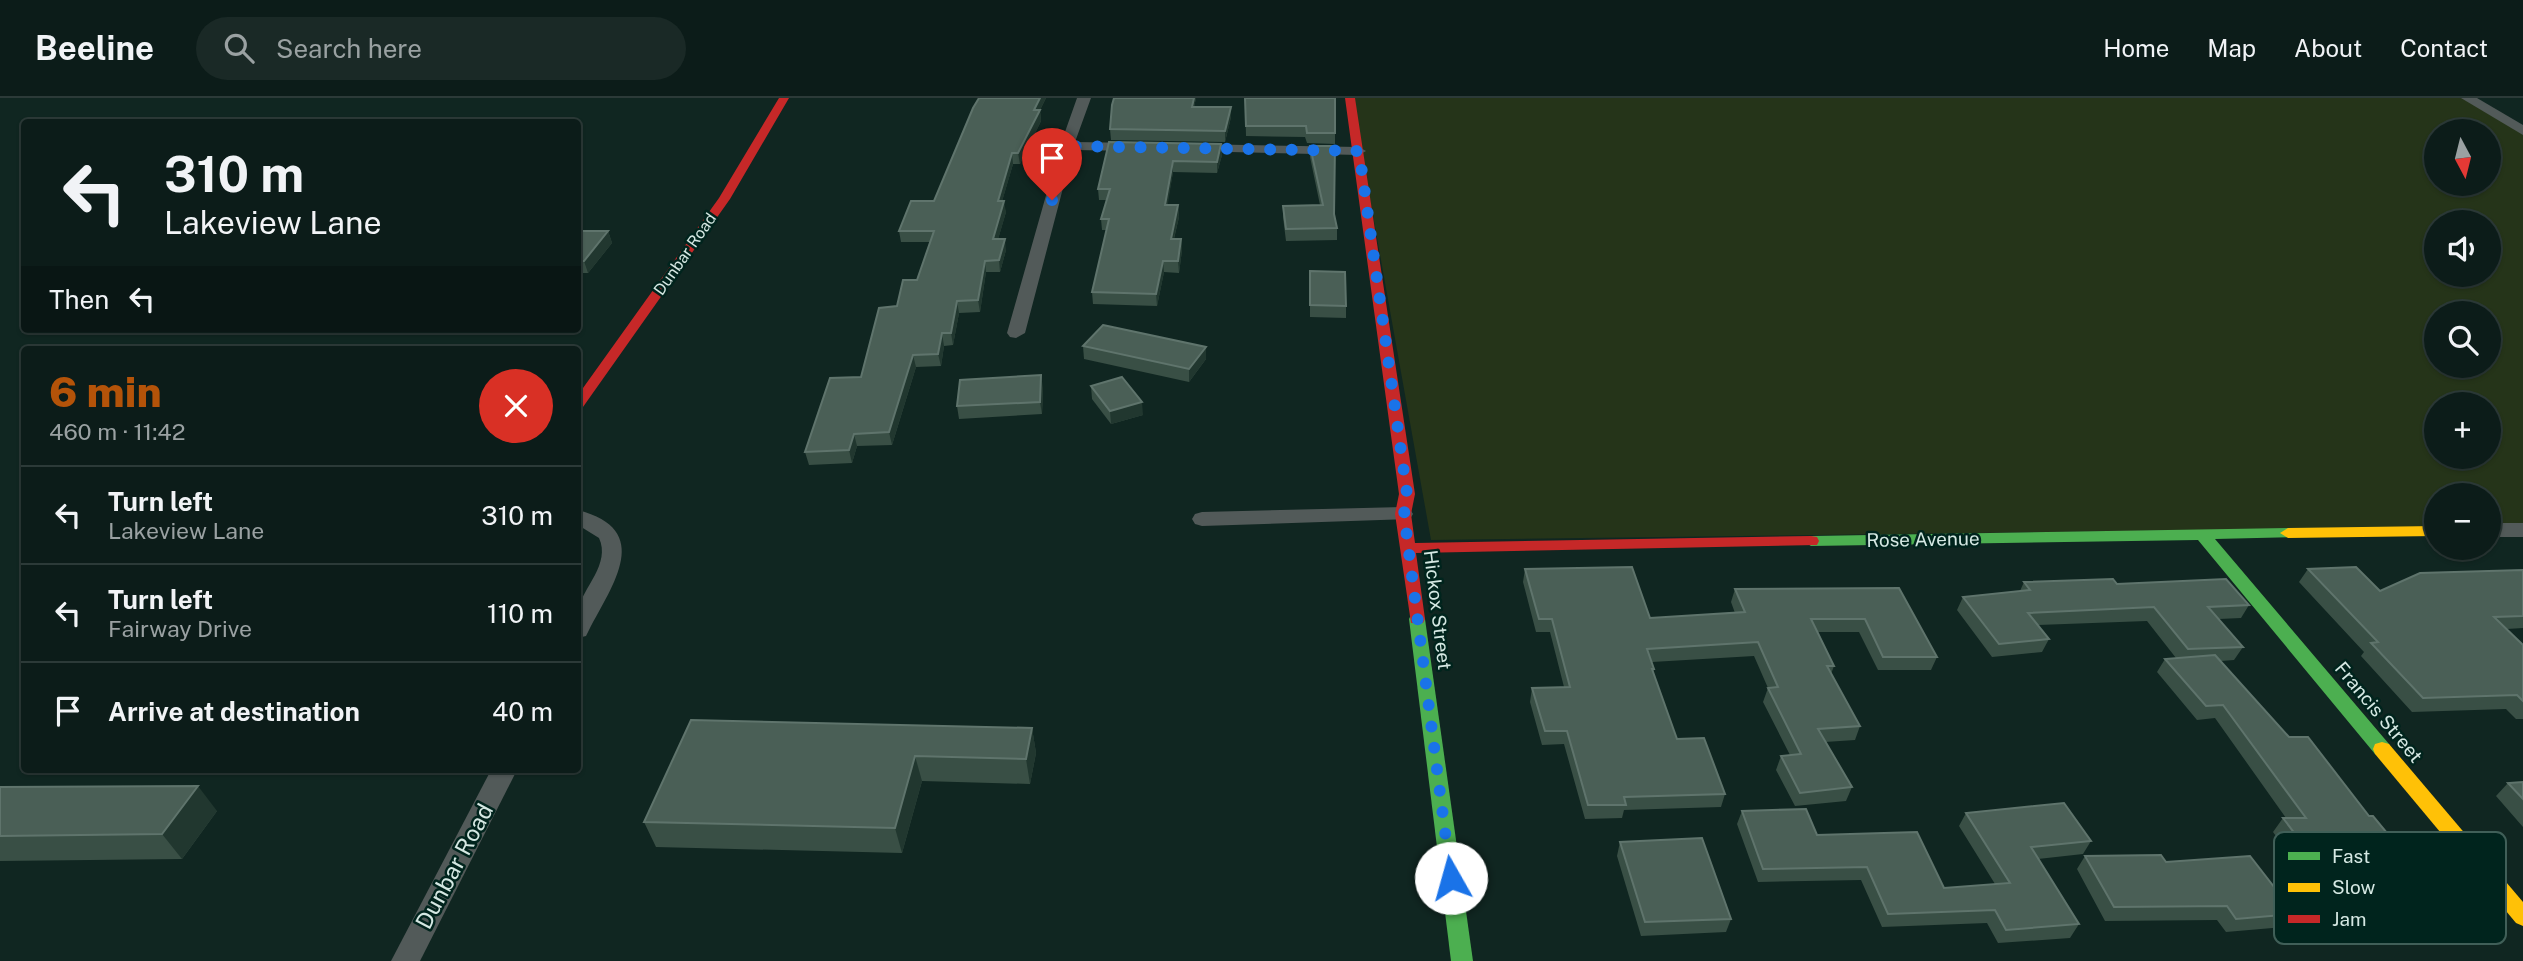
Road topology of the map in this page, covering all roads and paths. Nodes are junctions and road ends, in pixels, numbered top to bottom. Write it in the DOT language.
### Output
graph roads {
  1 [pos="784,98"];
  2 [pos="1084,98"];
  3 [pos="1350,98"];
  4 [pos="2468,98"];
  5 [pos="2523,131"];
  6 [pos="1067,146"];
  7 [pos="1150,148"];
  8 [pos="1178,148"];
  9 [pos="1359,151"];
  10 [pos="1016,333"];
  11 [pos="581,400"];
  12 [pos="1404,514"];
  13 [pos="581,519"];
  14 [pos="1202,519"];
  15 [pos="2501,530"];
  16 [pos="2523,530"];
  17 [pos="2424,531"];
  18 [pos="2202,534"];
  19 [pos="1410,548"];
  20 [pos="581,624"];
  21 [pos="502,773"];
  22 [pos="2452,832"];
  23 [pos="2506,897"];
  24 [pos="2523,917"];
  25 [pos="405,961"];
  26 [pos="1462,961"];
  1 -- 11 [label="street, Dunbar Road"];
  2 -- 6 [label="street"];
  3 -- 9 [label="street, Hickox Street"];
  4 -- 5 [label="street"];
  6 -- 7 [label="street"];
  6 -- 10 [label="street"];
  8 -- 9 [label="street"];
  9 -- 12 [label="street, Hickox Street"];
  12 -- 14 [label="street"];
  12 -- 19 [label="street, Hickox Street"];
  13 -- 20 [label="street"];
  15 -- 16 [label="street"];
  17 -- 18 [label="street, Rose Avenue"];
  18 -- 19 [label="street, Rose Avenue"];
  18 -- 22 [label="street, Francis Street"];
  19 -- 26 [label="street, Hickox Street"];
  21 -- 25 [label="street, Dunbar Road"];
  23 -- 24 [label="street, Francis Street"];
}
